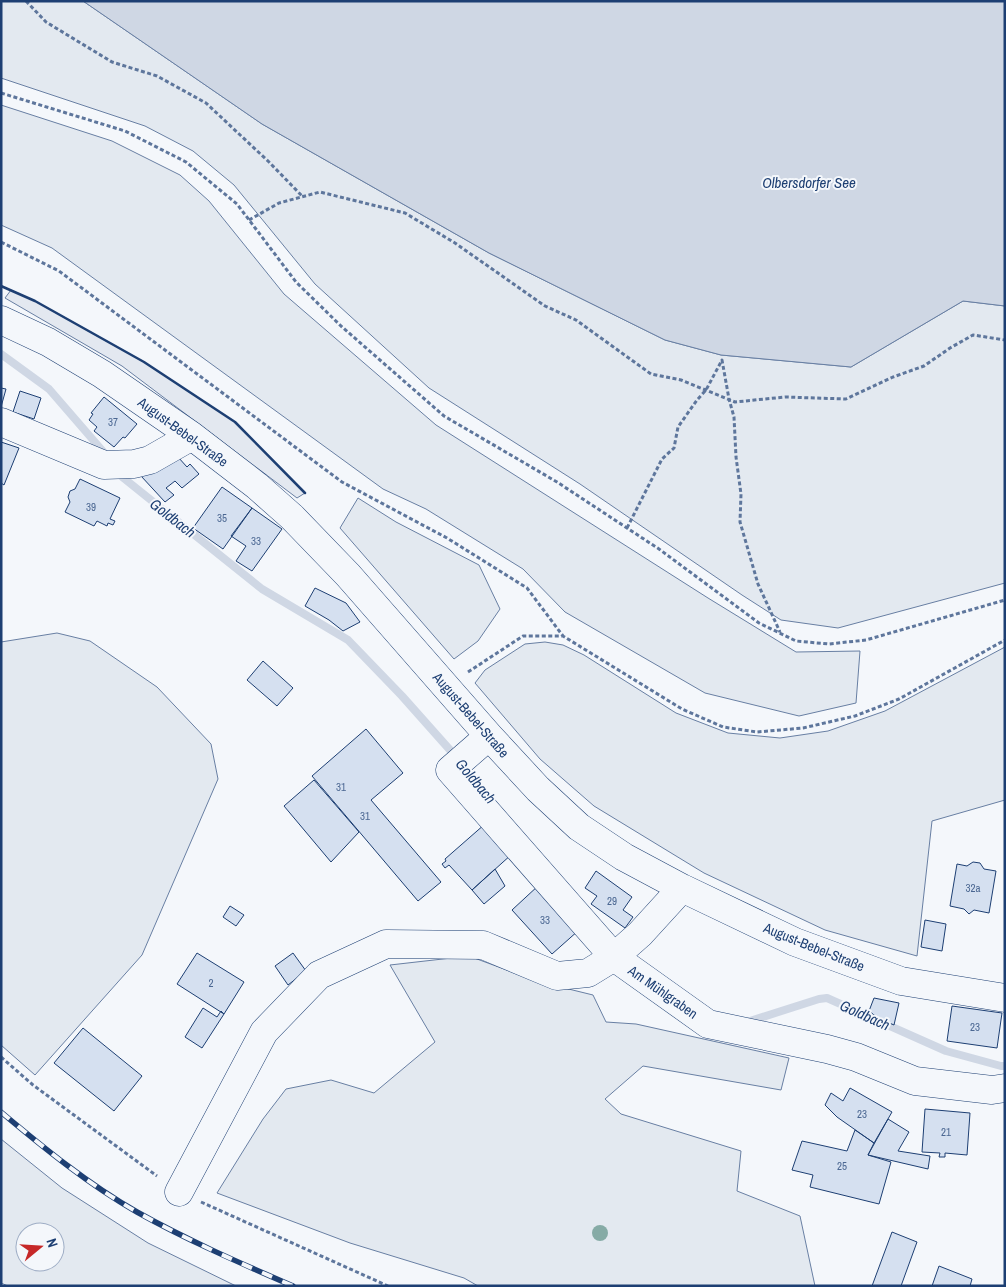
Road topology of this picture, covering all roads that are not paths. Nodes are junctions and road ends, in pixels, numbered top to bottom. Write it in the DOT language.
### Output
graph roads {
  1 [pos="1,320"];
  2 [pos="1,422"];
  3 [pos="192,436"];
  4 [pos="482,742"];
  5 [pos="682,888"];
  6 [pos="614,957"];
  7 [pos="1005,998"];
  8 [pos="1005,1088"];
  9 [pos="179,1192"];
  1 -- 3 [label="street, August-Bebel-Straße"];
  2 -- 3 [label="street"];
  3 -- 4 [label="street, August-Bebel-Straße"];
  4 -- 5 [label="street, August-Bebel-Straße"];
  4 -- 6 [label="street, Am Mühlgraben"];
  5 -- 6 [label="street"];
  5 -- 7 [label="street, August-Bebel-Straße"];
  6 -- 8 [label="street, Am Mühlgraben"];
  6 -- 9 [label="street"];
}
